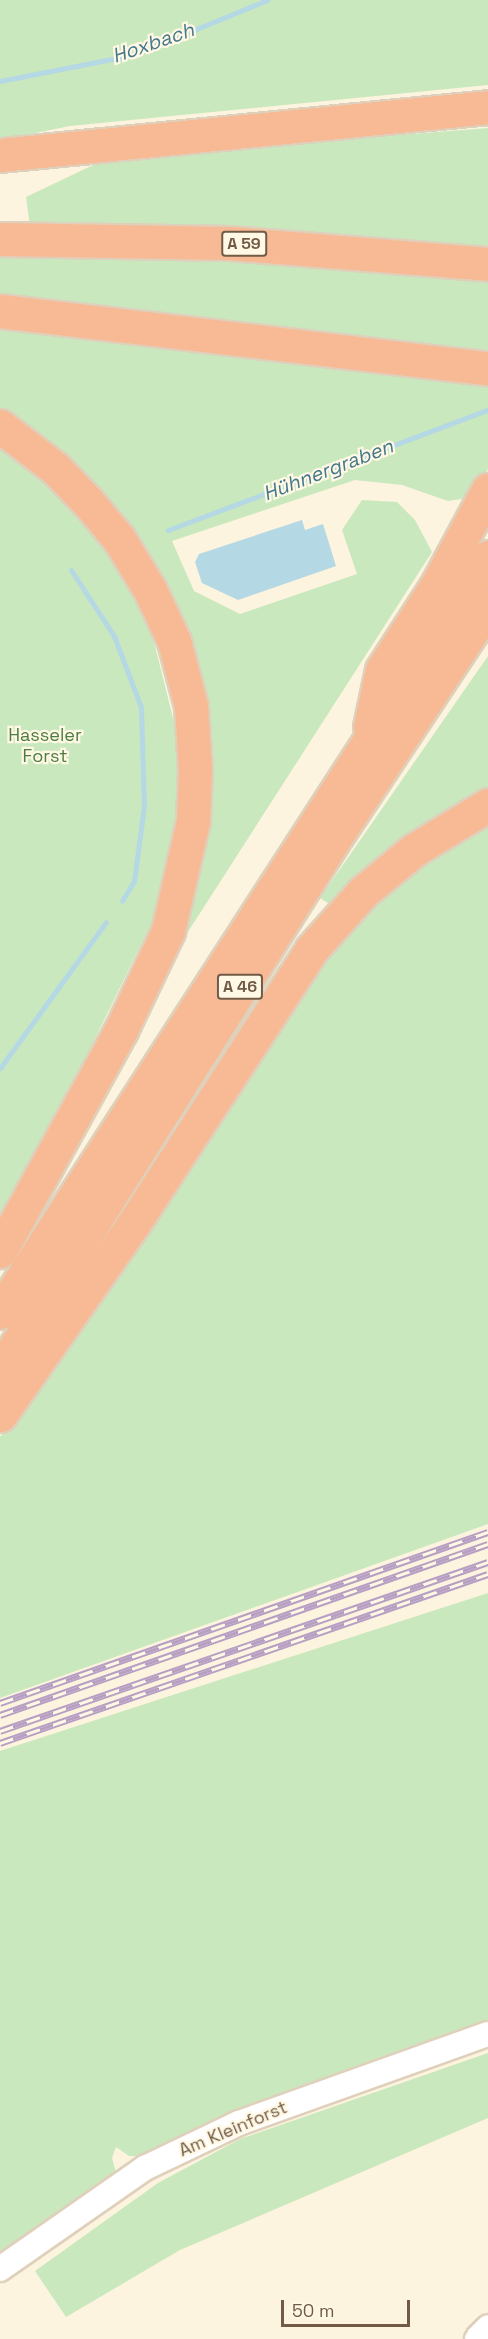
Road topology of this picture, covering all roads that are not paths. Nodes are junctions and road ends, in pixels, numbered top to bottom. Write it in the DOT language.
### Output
graph roads {
  1 [pos="488,107"];
  2 [pos="0,155"];
  3 [pos="0,239"];
  4 [pos="488,264"];
  5 [pos="0,311"];
  6 [pos="488,368"];
  7 [pos="0,426"];
  8 [pos="488,490"];
  9 [pos="488,557"];
  10 [pos="488,607"];
  11 [pos="368,738"];
  12 [pos="488,805"];
  13 [pos="0,1251"];
  14 [pos="0,1312"];
  15 [pos="0,1371"];
  16 [pos="0,1415"];
  17 [pos="488,2034"];
  18 [pos="0,2269"];
  19 [pos="488,2327"];
  20 [pos="477,2339"];
  1 -- 2 [label="highway"];
  3 -- 4 [label="highway, A 59"];
  5 -- 6 [label="highway"];
  7 -- 13 [label="highway"];
  8 -- 11 [label="highway"];
  9 -- 11 [label="highway, A 46"];
  10 -- 15 [label="highway, A 46"];
  11 -- 14 [label="highway, A 46"];
  12 -- 16 [label="highway"];
  17 -- 18 [label="street, Am Kleinforst"];
  19 -- 20 [label="street"];
}
